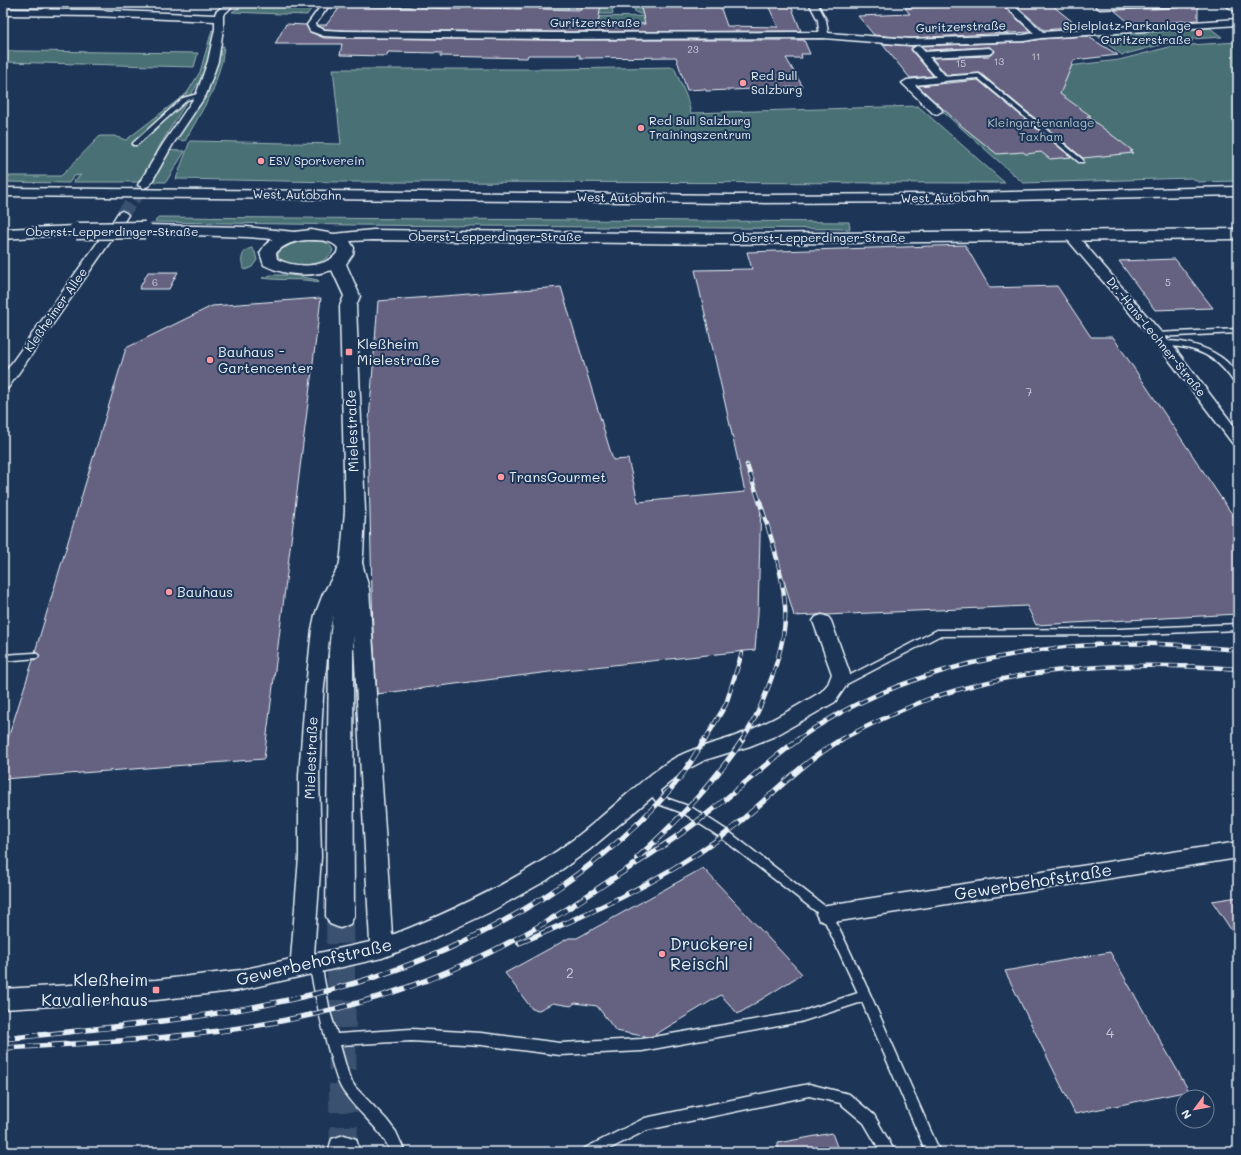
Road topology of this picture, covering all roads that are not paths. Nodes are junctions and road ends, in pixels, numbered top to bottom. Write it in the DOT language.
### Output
graph roads {
  1 [pos="54,3"];
  2 [pos="232,3"];
  3 [pos="327,3"];
  4 [pos="813,3"];
  5 [pos="1006,3"];
  6 [pos="1179,3"];
  7 [pos="1226,3"];
  8 [pos="1098,5"];
  9 [pos="1238,10"];
  10 [pos="3,12"];
  11 [pos="43,12"];
  12 [pos="218,18"];
  13 [pos="1238,22"];
  14 [pos="1126,29"];
  15 [pos="824,35"];
  16 [pos="1041,35"];
  17 [pos="910,42"];
  18 [pos="998,51"];
  19 [pos="921,54"];
  20 [pos="943,80"];
  21 [pos="201,94"];
  22 [pos="937,111"];
  23 [pos="135,144"];
  24 [pos="1081,161"];
  25 [pos="144,185"];
  26 [pos="1238,191"];
  27 [pos="3,192"];
  28 [pos="1238,205"];
  29 [pos="3,206"];
  30 [pos="222,233"];
  31 [pos="3,234"];
  32 [pos="1238,234"];
  33 [pos="109,235"];
  34 [pos="399,236"];
  35 [pos="1071,236"];
  36 [pos="295,237"];
  37 [pos="335,238"];
  38 [pos="270,249"];
  39 [pos="342,256"];
  40 [pos="311,270"];
  41 [pos="348,306"];
  42 [pos="1238,331"];
  43 [pos="1160,339"];
  44 [pos="1238,382"];
  45 [pos="3,386"];
  46 [pos="1238,441"];
  47 [pos="352,555"];
  48 [pos="822,621"];
  49 [pos="1238,627"];
  50 [pos="34,656"];
  51 [pos="3,658"];
  52 [pos="837,686"];
  53 [pos="652,788"];
  54 [pos="1238,850"];
  55 [pos="827,914"];
  56 [pos="340,916"];
  57 [pos="382,949"];
  58 [pos="308,965"];
  59 [pos="866,996"];
  60 [pos="3,999"];
  61 [pos="332,1040"];
  62 [pos="398,1152"];
  63 [pos="590,1152"];
  64 [pos="888,1152"];
  65 [pos="933,1152"];
  1 -- 11 [label="lane"];
  2 -- 12 [label="street"];
  3 -- 15 [label="street, Guritzerstraße"];
  4 -- 15 [label="street"];
  5 -- 16 [label="street"];
  6 -- 8 [label="street"];
  7 -- 9 [label="street"];
  8 -- 14 [label="street"];
  10 -- 11 [label="street"];
  11 -- 12 [label="street"];
  12 -- 21 [label="street"];
  13 -- 14 [label="street, Guritzerstraße"];
  14 -- 16 [label="street, Guritzerstraße"];
  15 -- 17 [label="street, Guritzerstraße"];
  16 -- 17 [label="street, Guritzerstraße"];
  17 -- 19 [label="street, Guritzerstraße"];
  18 -- 19 [label="street, Guritzerstraße"];
  19 -- 20 [label="street, Guritzerstraße"];
  20 -- 22 [label="street"];
  20 -- 24 [label="lane"];
  21 -- 23 [label="lane"];
  21 -- 25 [label="street"];
  26 -- 27 [label="main road, West Autobahn"];
  28 -- 29 [label="main road, West Autobahn"];
  30 -- 31 [label="main road, Oberst-Lepperdinger-Straße, bridge"];
  30 -- 36 [label="main road, Oberst-Lepperdinger-Straße"];
  30 -- 38 [label="main road, Oberst-Lepperdinger-Straße"];
  32 -- 35 [label="main road, Oberst-Lepperdinger-Straße"];
  33 -- 45 [label="street, Kleßheimer Allee"];
  34 -- 35 [label="main road, Oberst-Lepperdinger-Straße"];
  34 -- 37 [label="main road, Oberst-Lepperdinger-Straße"];
  34 -- 39 [label="main road, Oberst-Lepperdinger-Straße"];
  35 -- 43 [label="street, Dr.-Hans-Lechner-Straße"];
  36 -- 37 [label="main road, Oberst-Lepperdinger-Straße"];
  36 -- 38 [label="main road, Oberst-Lepperdinger-Straße"];
  37 -- 39 [label="main road"];
  38 -- 40 [label="main road, Oberst-Lepperdinger-Straße"];
  39 -- 40 [label="main road, Oberst-Lepperdinger-Straße"];
  39 -- 41 [label="main road, Mielestraße"];
  40 -- 41 [label="main road"];
  41 -- 47 [label="main road, Mielestraße"];
  42 -- 43 [label="lane"];
  43 -- 44 [label="lane"];
  43 -- 46 [label="street, Dr.-Hans-Lechner-Straße"];
  47 -- 56 [label="main road, Mielestraße"];
  47 -- 57 [label="street, Mielestraße"];
  47 -- 58 [label="street, Mielestraße"];
  48 -- 52 [label="street"];
  49 -- 52 [label="lane"];
  50 -- 51 [label="lane"];
  52 -- 53 [label="street, Gewerbehofstraße"];
  53 -- 55 [label="lane"];
  53 -- 57 [label="street, Gewerbehofstraße"];
  54 -- 55 [label="street, Gewerbehofstraße"];
  55 -- 59 [label="lane"];
  57 -- 58 [label="street, Gewerbehofstraße"];
  58 -- 60 [label="street, Gewerbehofstraße"];
  58 -- 61 [label="lane"];
  59 -- 61 [label="lane"];
  59 -- 65 [label="lane"];
  61 -- 62 [label="lane"];
  63 -- 64 [label="lane"];
}
